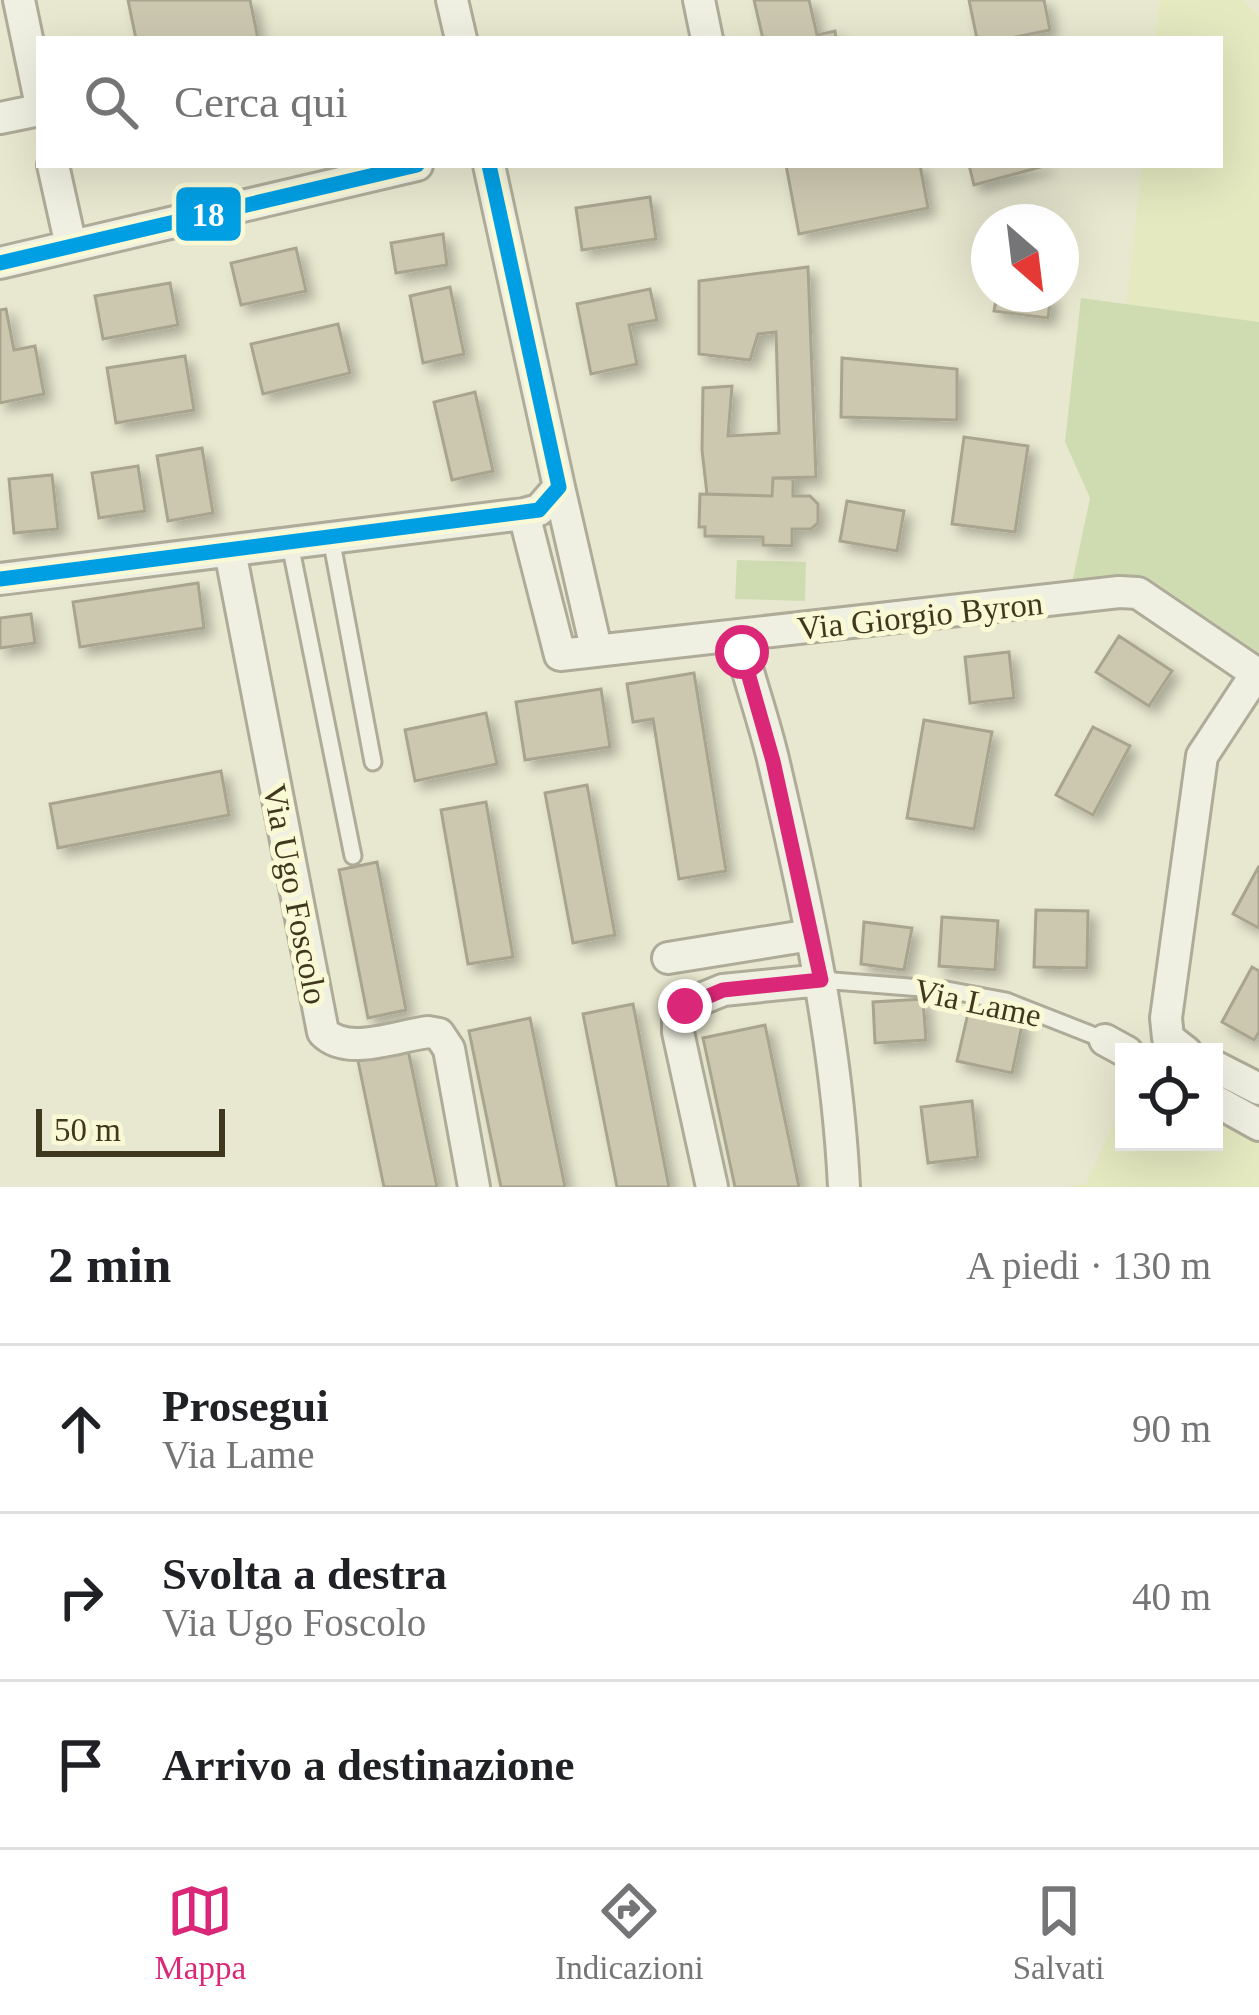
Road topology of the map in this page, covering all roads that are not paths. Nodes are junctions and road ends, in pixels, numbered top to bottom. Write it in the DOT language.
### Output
graph roads {
  1 [pos="19,0"];
  2 [pos="452,0"];
  3 [pos="699,0"];
  4 [pos="460,36"];
  5 [pos="706,36"];
  6 [pos="36,82"];
  7 [pos="36,111"];
  8 [pos="0,118"];
  9 [pos="54,168"];
  10 [pos="404,168"];
  11 [pos="490,168"];
  12 [pos="70,247"];
  13 [pos="0,263"];
  14 [pos="559,487"];
  15 [pos="524,514"];
  16 [pos="331,538"];
  17 [pos="290,544"];
  18 [pos="230,551"];
  19 [pos="0,579"];
  20 [pos="738,634"];
  21 [pos="596,648"];
  22 [pos="1258,675"];
  23 [pos="373,762"];
  24 [pos="353,856"];
  25 [pos="811,935"];
  26 [pos="668,958"];
  27 [pos="821,980"];
  28 [pos="1174,1043"];
  29 [pos="1115,1046"];
  30 [pos="1223,1071"];
  31 [pos="1259,1089"];
  32 [pos="1223,1105"];
  33 [pos="1259,1125"];
  34 [pos="474,1187"];
  35 [pos="712,1187"];
  36 [pos="844,1187"];
  1 -- 6 [label="street"];
  2 -- 4 [label="street"];
  3 -- 5 [label="street"];
  7 -- 8 [label="street"];
  9 -- 12 [label="street"];
  10 -- 12 [label="street"];
  11 -- 14 [label="street"];
  12 -- 13 [label="street"];
  14 -- 15 [label="street"];
  14 -- 21 [label="street"];
  15 -- 16 [label="street"];
  15 -- 21 [label="street, Via Giorgio Byron"];
  16 -- 17 [label="street"];
  16 -- 23 [label="lane"];
  17 -- 18 [label="street"];
  17 -- 24 [label="lane"];
  18 -- 19 [label="street"];
  18 -- 34 [label="street, Via Ugo Foscolo"];
  20 -- 21 [label="street, Via Giorgio Byron"];
  20 -- 22 [label="street, Via Giorgio Byron"];
  20 -- 25 [label="street"];
  22 -- 28 [label="street, Via Giorgio Byron"];
  25 -- 26 [label="street"];
  25 -- 27 [label="street"];
  27 -- 29 [label="lane, Via Lame"];
  27 -- 35 [label="street"];
  27 -- 36 [label="street"];
  30 -- 31 [label="street"];
  32 -- 33 [label="street"];
}
